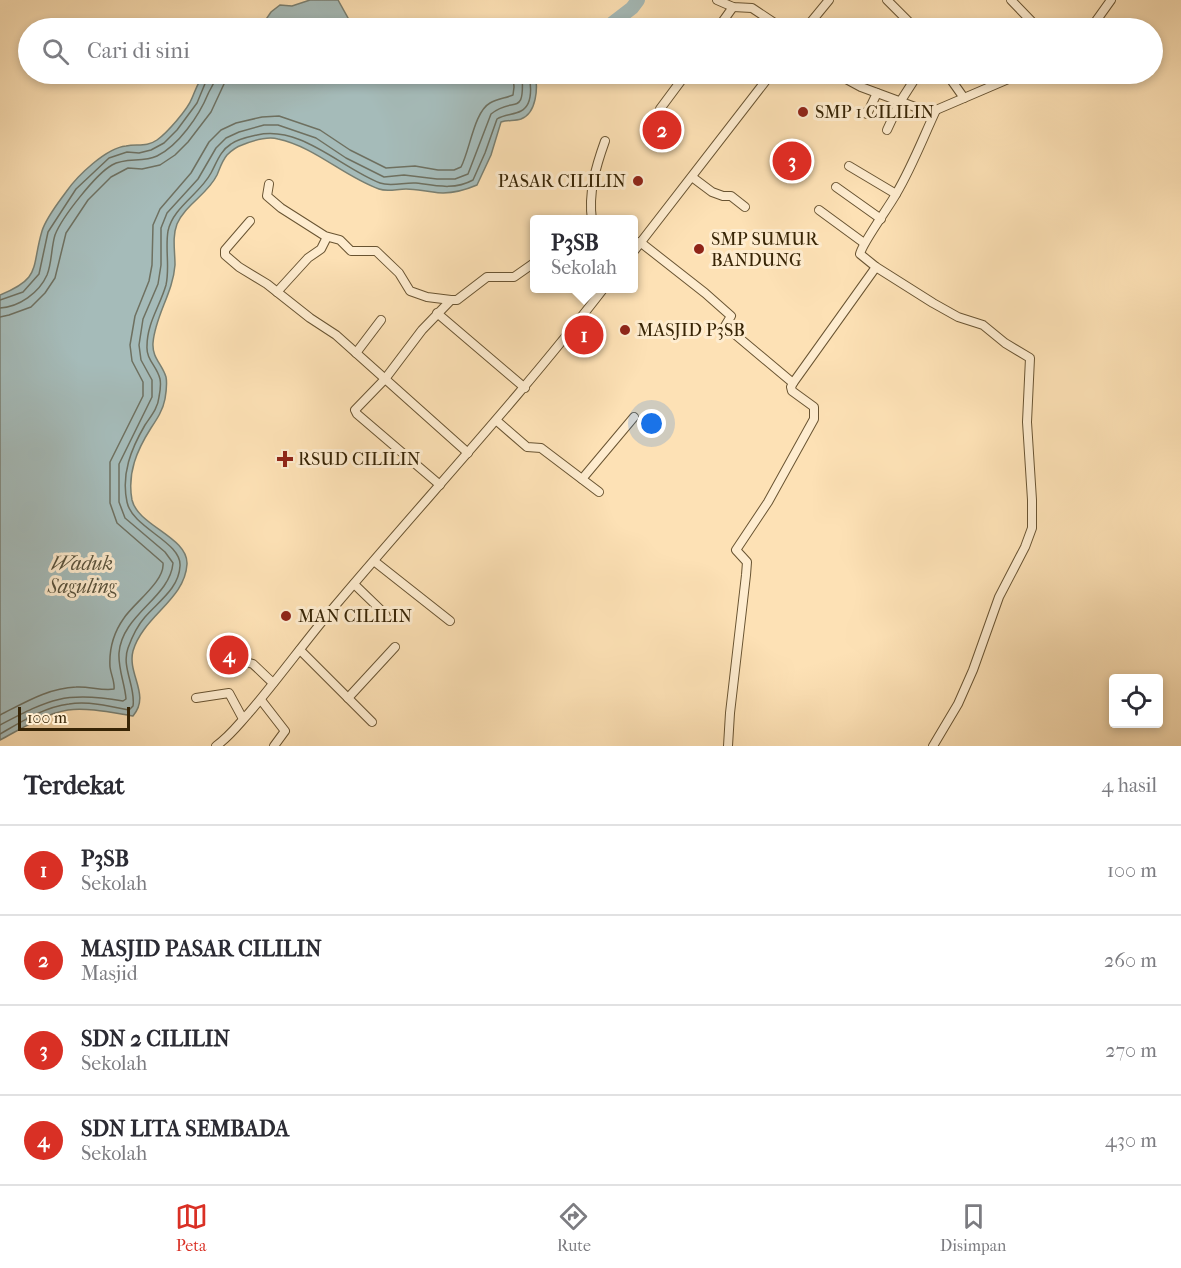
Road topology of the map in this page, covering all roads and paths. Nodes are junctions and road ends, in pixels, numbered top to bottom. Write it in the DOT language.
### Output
graph roads {
  1 [pos="717,0"];
  2 [pos="829,0"];
  3 [pos="887,0"];
  4 [pos="1011,0"];
  5 [pos="1111,0"];
  6 [pos="752,4"];
  7 [pos="733,7"];
  8 [pos="725,18"];
  9 [pos="770,18"];
  10 [pos="814,18"];
  11 [pos="905,18"];
  12 [pos="1028,18"];
  13 [pos="1098,18"];
  14 [pos="679,84"];
  15 [pos="763,84"];
  16 [pos="855,84"];
  17 [pos="912,84"];
  18 [pos="954,84"];
  19 [pos="997,84"];
  20 [pos="877,93"];
  21 [pos="964,98"];
  22 [pos="900,102"];
  23 [pos="660,109"];
  24 [pos="936,110"];
  25 [pos="860,112"];
  26 [pos="887,130"];
  27 [pos="605,141"];
  28 [pos="849,166"];
  29 [pos="692,177"];
  30 [pos="269,184"];
  31 [pos="836,187"];
  32 [pos="896,194"];
  33 [pos="745,207"];
  34 [pos="819,210"];
  35 [pos="592,215"];
  36 [pos="881,219"];
  37 [pos="250,221"];
  38 [pos="327,237"];
  39 [pos="640,242"];
  40 [pos="864,243"];
  41 [pos="638,245"];
  42 [pos="530,265"];
  43 [pos="876,267"];
  44 [pos="277,292"];
  45 [pos="600,293"];
  46 [pos="451,300"];
  47 [pos="437,313"];
  48 [pos="381,320"];
  49 [pos="356,353"];
  50 [pos="385,379"];
  51 [pos="793,383"];
  52 [pos="525,388"];
  53 [pos="634,417"];
  54 [pos="497,421"];
  55 [pos="468,453"];
  56 [pos="582,479"];
  57 [pos="440,485"];
  58 [pos="599,492"];
  59 [pos="374,561"];
  60 [pos="354,584"];
  61 [pos="387,620"];
  62 [pos="450,621"];
  63 [pos="395,647"];
  64 [pos="223,650"];
  65 [pos="300,650"];
  66 [pos="273,684"];
  67 [pos="196,698"];
  68 [pos="348,698"];
  69 [pos="261,700"];
  70 [pos="243,719"];
  71 [pos="372,722"];
  72 [pos="216,746"];
  73 [pos="274,746"];
  74 [pos="728,746"];
  75 [pos="933,746"];
  1 -- 7 [label="street"];
  2 -- 10 [label="street"];
  3 -- 11 [label="street"];
  4 -- 12 [label="street"];
  5 -- 13 [label="street"];
  6 -- 7 [label="street"];
  6 -- 9 [label="street"];
  7 -- 8 [label="street"];
  14 -- 23 [label="street"];
  15 -- 29 [label="street"];
  16 -- 20 [label="street"];
  17 -- 22 [label="street"];
  18 -- 21 [label="street"];
  19 -- 21 [label="street"];
  20 -- 22 [label="street"];
  20 -- 25 [label="street"];
  21 -- 24 [label="street"];
  22 -- 24 [label="street"];
  22 -- 26 [label="street"];
  24 -- 32 [label="street"];
  27 -- 35 [label="street"];
  28 -- 32 [label="street"];
  29 -- 33 [label="street"];
  29 -- 39 [label="street"];
  30 -- 38 [label="street"];
  31 -- 36 [label="street"];
  32 -- 36 [label="street"];
  34 -- 40 [label="street"];
  36 -- 40 [label="street"];
  37 -- 44 [label="street"];
  38 -- 44 [label="street"];
  38 -- 46 [label="street"];
  39 -- 41 [label="street"];
  39 -- 51 [label="street"];
  40 -- 43 [label="street"];
  42 -- 46 [label="street"];
  43 -- 51 [label="street"];
  43 -- 75 [label="street"];
  44 -- 49 [label="street"];
  45 -- 52 [label="street"];
  46 -- 47 [label="street"];
  47 -- 50 [label="street"];
  47 -- 52 [label="street"];
  48 -- 49 [label="street"];
  49 -- 50 [label="street"];
  50 -- 55 [label="street"];
  50 -- 57 [label="street"];
  51 -- 74 [label="street"];
  52 -- 54 [label="street"];
  53 -- 56 [label="street"];
  54 -- 55 [label="street"];
  54 -- 56 [label="street"];
  55 -- 57 [label="street"];
  56 -- 58 [label="street"];
  57 -- 59 [label="street"];
  59 -- 60 [label="street"];
  59 -- 62 [label="street"];
  60 -- 61 [label="street"];
  60 -- 65 [label="street"];
  63 -- 68 [label="street"];
  64 -- 66 [label="street"];
  65 -- 66 [label="street"];
  65 -- 68 [label="street"];
  66 -- 69 [label="street"];
  67 -- 70 [label="street"];
  68 -- 71 [label="street"];
  69 -- 70 [label="street"];
  69 -- 73 [label="street"];
  70 -- 72 [label="street"];
}
